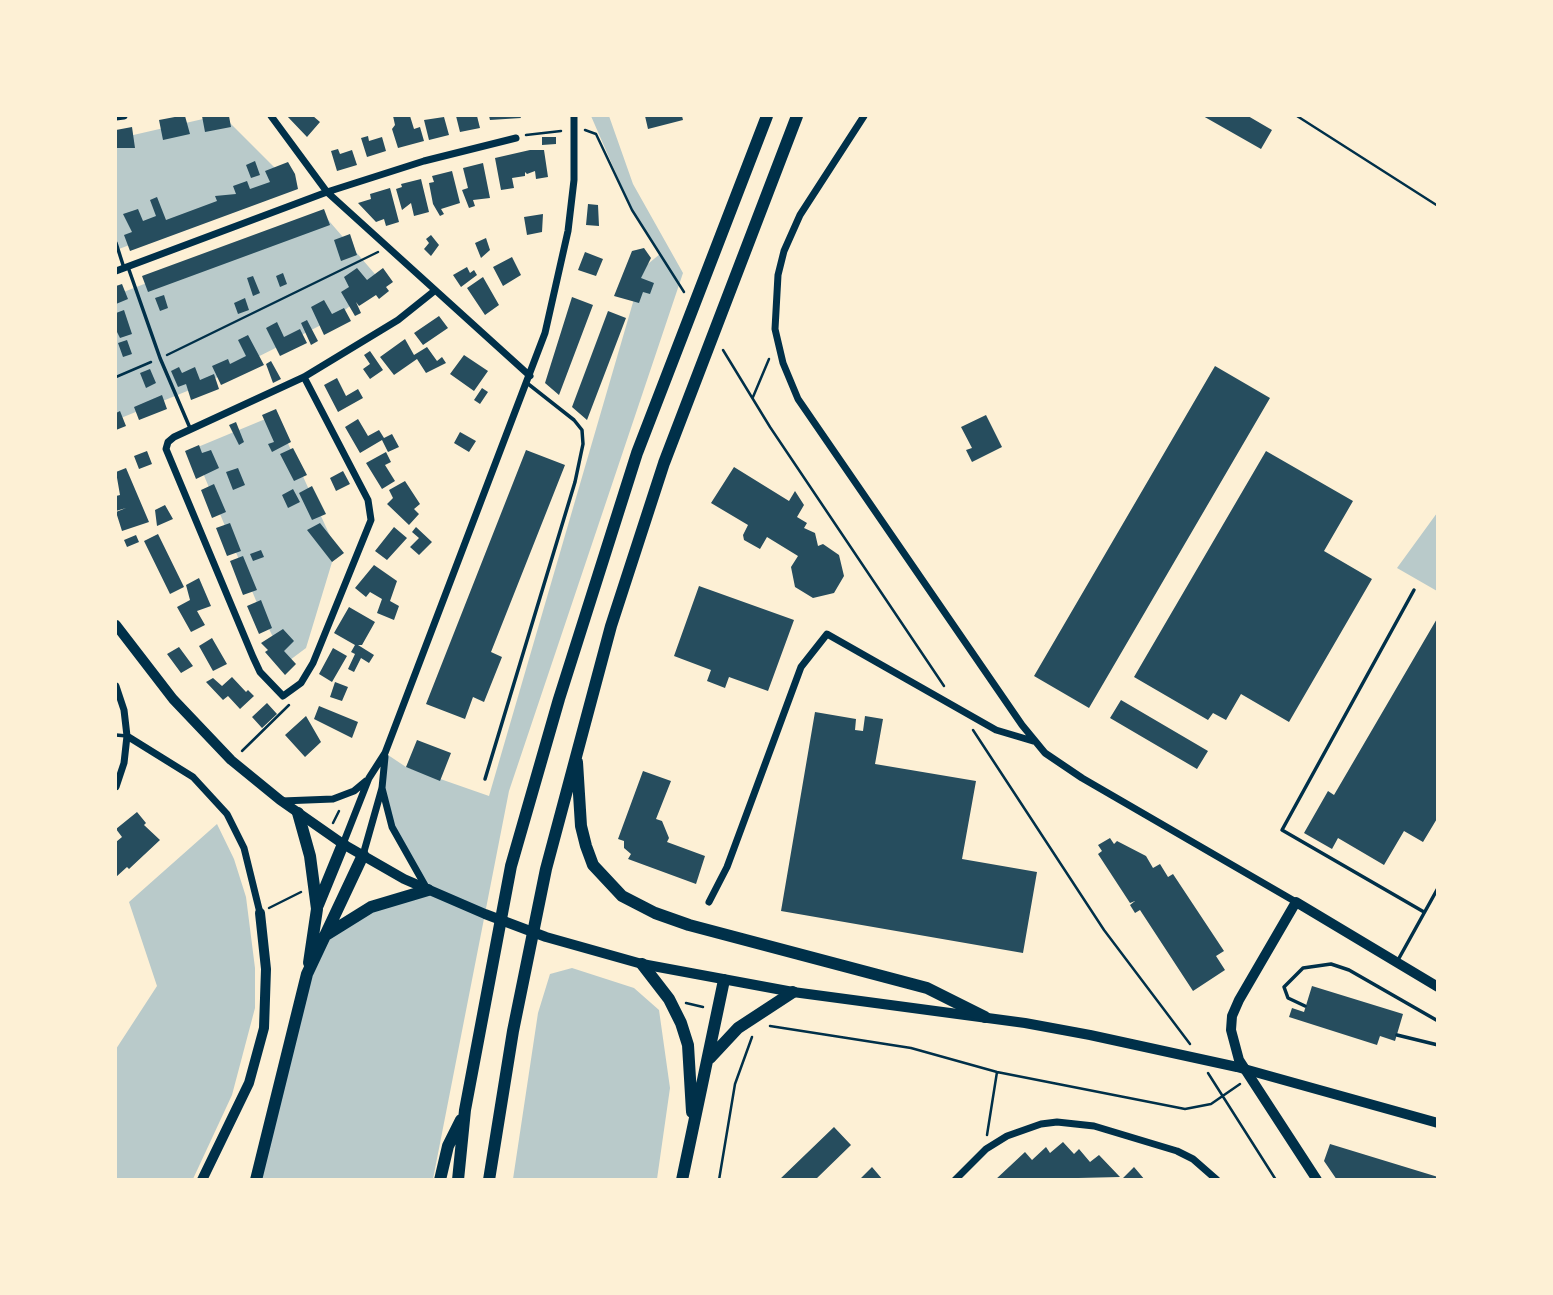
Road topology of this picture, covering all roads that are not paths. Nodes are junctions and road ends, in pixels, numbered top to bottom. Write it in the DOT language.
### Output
graph roads {
  1 [pos="124,116"];
  2 [pos="271,116"];
  3 [pos="574,116"];
  4 [pos="767,116"];
  5 [pos="797,116"];
  6 [pos="864,116"];
  7 [pos="116,117"];
  8 [pos="516,138"];
  9 [pos="327,192"];
  10 [pos="116,243"];
  11 [pos="126,267"];
  12 [pos="116,271"];
  13 [pos="433,292"];
  14 [pos="304,377"];
  15 [pos="528,380"];
  16 [pos="191,429"];
  17 [pos="1414,590"];
  18 [pos="116,625"];
  19 [pos="116,686"];
  20 [pos="116,735"];
  21 [pos="127,736"];
  22 [pos="1033,741"];
  23 [pos="576,748"];
  24 [pos="385,753"];
  25 [pos="369,778"];
  26 [pos="485,779"];
  27 [pos="116,787"];
  28 [pos="382,788"];
  29 [pos="280,800"];
  30 [pos="298,813"];
  31 [pos="343,844"];
  32 [pos="363,855"];
  33 [pos="1437,888"];
  34 [pos="434,893"];
  35 [pos="709,902"];
  36 [pos="1296,902"];
  37 [pos="317,909"];
  38 [pos="1424,912"];
  39 [pos="260,913"];
  40 [pos="326,935"];
  41 [pos="1397,963"];
  42 [pos="642,964"];
  43 [pos="307,974"];
  44 [pos="724,980"];
  45 [pos="1437,988"];
  46 [pos="793,992"];
  47 [pos="1305,1006"];
  48 [pos="985,1017"];
  49 [pos="1437,1021"];
  50 [pos="1396,1035"];
  51 [pos="1437,1045"];
  52 [pos="708,1061"];
  53 [pos="465,1110"];
  54 [pos="1437,1122"];
  55 [pos="693,1123"];
  56 [pos="490,1175"];
  57 [pos="202,1180"];
  58 [pos="256,1180"];
  59 [pos="439,1180"];
  60 [pos="458,1180"];
  61 [pos="682,1180"];
  62 [pos="955,1180"];
  63 [pos="1217,1180"];
  64 [pos="1317,1180"];
  1 -- 7 [label="street"];
  2 -- 9 [label="street"];
  3 -- 15 [label="street"];
  4 -- 53 [label="highway"];
  5 -- 23 [label="highway"];
  6 -- 22 [label="street"];
  8 -- 9 [label="street"];
  9 -- 11 [label="street"];
  9 -- 13 [label="street"];
  10 -- 11 [label="lane"];
  11 -- 12 [label="street"];
  11 -- 16 [label="lane"];
  13 -- 14 [label="street"];
  13 -- 15 [label="street"];
  14 -- 16 [label="street"];
  14 -- 16 [label="street"];
  15 -- 24 [label="street"];
  15 -- 26 [label="lane"];
  17 -- 38 [label="lane"];
  18 -- 29 [label="street"];
  19 -- 21 [label="street"];
  20 -- 21 [label="lane"];
  21 -- 27 [label="street"];
  21 -- 39 [label="street"];
  22 -- 35 [label="street"];
  22 -- 36 [label="street"];
  23 -- 48 [label="highway"];
  23 -- 56 [label="highway"];
  24 -- 25 [label="street"];
  24 -- 28 [label="street"];
  25 -- 29 [label="street"];
  25 -- 31 [label="street"];
  28 -- 32 [label="street"];
  28 -- 34 [label="street"];
  29 -- 30 [label="street"];
  30 -- 31 [label="street"];
  30 -- 37 [label="highway"];
  31 -- 32 [label="main road"];
  31 -- 37 [label="highway"];
  32 -- 34 [label="main road"];
  32 -- 40 [label="highway"];
  33 -- 38 [label="lane"];
  34 -- 40 [label="highway"];
  34 -- 42 [label="main road"];
  36 -- 41 [label="street"];
  36 -- 64 [label="street"];
  37 -- 43 [label="highway"];
  38 -- 41 [label="lane"];
  39 -- 57 [label="street"];
  40 -- 43 [label="highway"];
  41 -- 45 [label="street"];
  42 -- 44 [label="main road"];
  42 -- 55 [label="highway"];
  43 -- 58 [label="highway"];
  44 -- 46 [label="main road"];
  44 -- 52 [label="highway"];
  46 -- 48 [label="main road"];
  46 -- 52 [label="highway"];
  47 -- 49 [label="lane"];
  48 -- 54 [label="main road"];
  50 -- 51 [label="lane"];
  52 -- 55 [label="highway"];
  53 -- 59 [label="highway"];
  53 -- 60 [label="highway"];
  55 -- 61 [label="highway"];
  62 -- 63 [label="street"];
}
